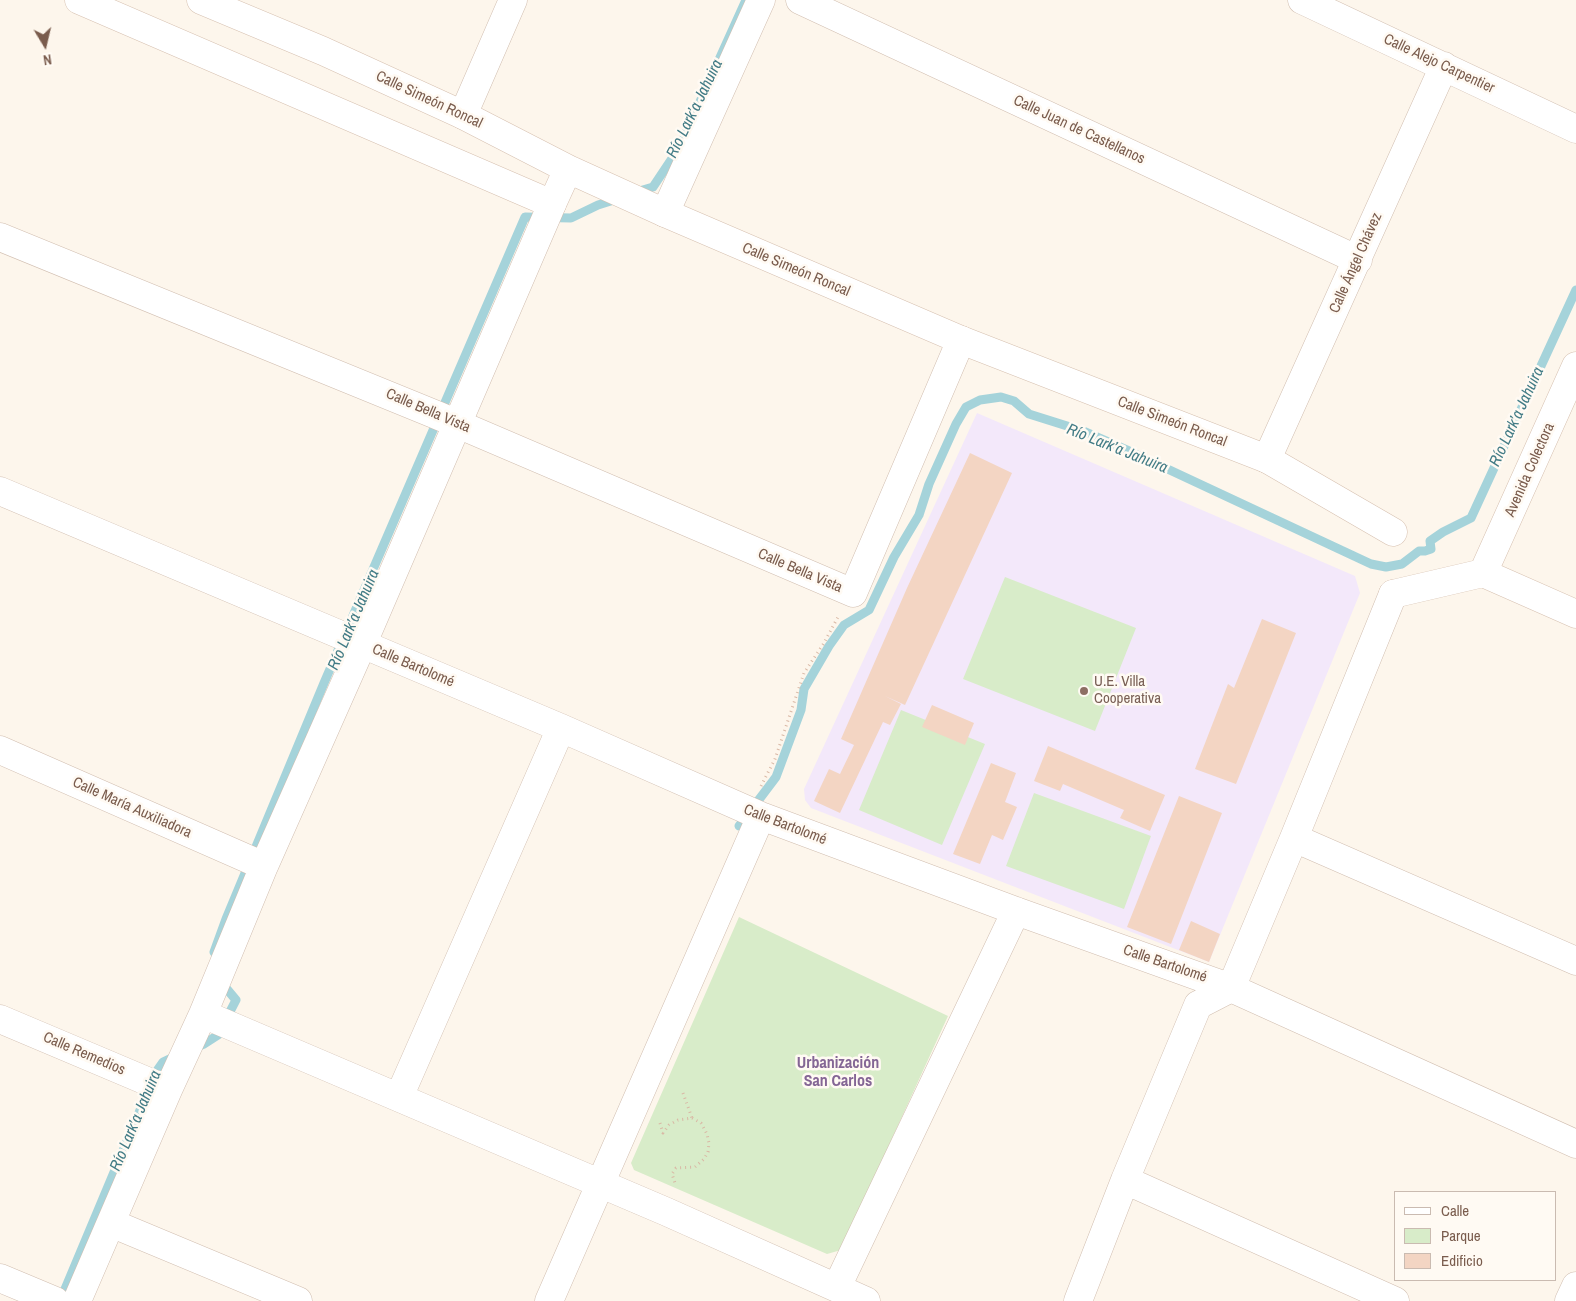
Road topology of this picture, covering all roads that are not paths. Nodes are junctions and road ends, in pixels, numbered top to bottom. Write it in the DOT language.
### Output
graph roads {
  1 [pos="79,0"];
  2 [pos="201,0"];
  3 [pos="513,0"];
  4 [pos="760,0"];
  5 [pos="800,0"];
  6 [pos="1302,0"];
  7 [pos="1444,66"];
  8 [pos="463,115"];
  9 [pos="1576,129"];
  10 [pos="568,169"];
  11 [pos="552,204"];
  12 [pos="665,213"];
  13 [pos="0,237"];
  14 [pos="1358,260"];
  15 [pos="961,340"];
  16 [pos="1576,366"];
  17 [pos="456,423"];
  18 [pos="1267,459"];
  19 [pos="0,491"];
  20 [pos="1394,532"];
  21 [pos="1483,573"];
  22 [pos="1576,614"];
  23 [pos="362,645"];
  24 [pos="561,728"];
  25 [pos="0,750"];
  26 [pos="761,816"];
  27 [pos="1294,838"];
  28 [pos="264,866"];
  29 [pos="1016,911"];
  30 [pos="1576,961"];
  31 [pos="1231,988"];
  32 [pos="203,1014"];
  33 [pos="0,1019"];
  34 [pos="168,1090"];
  35 [pos="399,1097"];
  36 [pos="1576,1144"];
  37 [pos="1125,1180"];
  38 [pos="600,1184"];
  39 [pos="111,1222"];
  40 [pos="0,1278"];
  41 [pos="1576,1286"];
  42 [pos="837,1287"];
  43 [pos="55,1301"];
  44 [pos="77,1301"];
  45 [pos="298,1301"];
  46 [pos="549,1301"];
  47 [pos="866,1301"];
  48 [pos="1078,1301"];
  49 [pos="1394,1301"];
  50 [pos="1569,1301"];
  1 -- 11 [label="street"];
  2 -- 8 [label="street, Calle Simeón Roncal"];
  3 -- 8 [label="street"];
  4 -- 12 [label="street"];
  5 -- 14 [label="street, Calle Juan de Castellanos"];
  6 -- 7 [label="street, Calle Alejo Carpentier"];
  7 -- 9 [label="street, Calle Alejo Carpentier"];
  7 -- 14 [label="street, Calle Ángel Chávez"];
  8 -- 10 [label="street, Calle Simeón Roncal"];
  10 -- 11 [label="street"];
  10 -- 12 [label="street, Calle Simeón Roncal"];
  11 -- 17 [label="street"];
  12 -- 15 [label="street, Calle Simeón Roncal"];
  13 -- 17 [label="street, Calle Bella Vista"];
  14 -- 18 [label="street, Calle Ángel Chávez"];
  15 -- 17 [label="street, Calle Bella Vista"];
  15 -- 18 [label="street, Calle Simeón Roncal"];
  16 -- 21 [label="street, Avenida Colectora"];
  17 -- 23 [label="street"];
  18 -- 20 [label="street, Calle Simeón Roncal"];
  19 -- 23 [label="street, Calle Bartolomé"];
  21 -- 22 [label="street"];
  21 -- 27 [label="street"];
  23 -- 24 [label="street, Calle Bartolomé"];
  23 -- 28 [label="street"];
  24 -- 26 [label="street, Calle Bartolomé"];
  24 -- 35 [label="street"];
  25 -- 28 [label="street, Calle María Auxiliadora"];
  26 -- 29 [label="street, Calle Bartolomé"];
  26 -- 38 [label="street"];
  27 -- 30 [label="street"];
  27 -- 31 [label="street"];
  28 -- 32 [label="street"];
  29 -- 31 [label="street, Calle Bartolomé"];
  29 -- 42 [label="street"];
  31 -- 36 [label="street, Calle Bartolomé"];
  31 -- 37 [label="street"];
  32 -- 34 [label="street"];
  32 -- 35 [label="street"];
  33 -- 34 [label="street, Calle Remedios"];
  34 -- 39 [label="street"];
  35 -- 38 [label="street"];
  37 -- 48 [label="street"];
  37 -- 49 [label="street"];
  38 -- 42 [label="street"];
  38 -- 46 [label="street"];
  39 -- 44 [label="street"];
  39 -- 45 [label="street"];
  40 -- 43 [label="street"];
  41 -- 50 [label="street"];
  42 -- 47 [label="street"];
}
